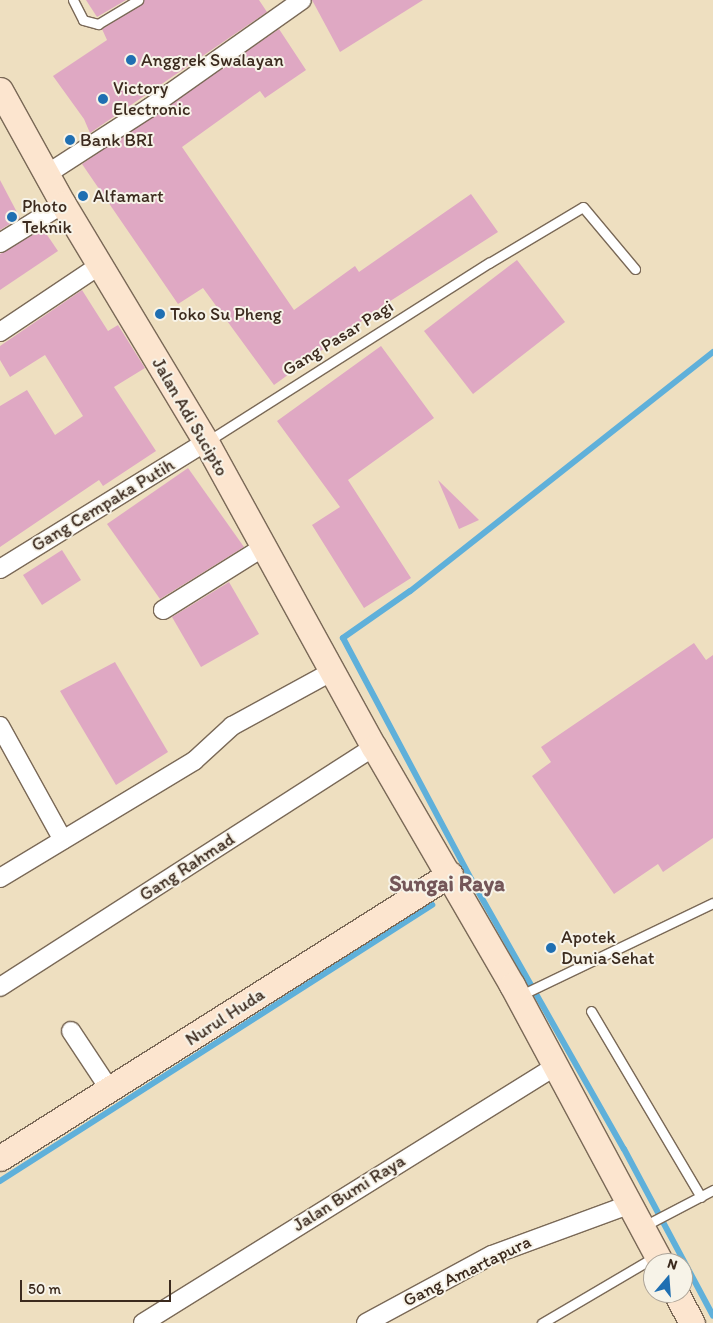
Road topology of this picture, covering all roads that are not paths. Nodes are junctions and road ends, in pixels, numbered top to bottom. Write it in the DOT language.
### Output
graph roads {
  1 [pos="73,0"];
  2 [pos="138,0"];
  3 [pos="302,0"];
  4 [pos="0,90"];
  5 [pos="47,174"];
  6 [pos="62,204"];
  7 [pos="0,242"];
  8 [pos="100,264"];
  9 [pos="635,269"];
  10 [pos="0,332"];
  11 [pos="206,442"];
  12 [pos="264,547"];
  13 [pos="0,569"];
  14 [pos="163,610"];
  15 [pos="331,672"];
  16 [pos="0,726"];
  17 [pos="374,747"];
  18 [pos="63,840"];
  19 [pos="450,874"];
  20 [pos="0,878"];
  21 [pos="713,903"];
  22 [pos="0,987"];
  23 [pos="525,993"];
  24 [pos="591,1011"];
  25 [pos="71,1031"];
  26 [pos="557,1065"];
  27 [pos="110,1090"];
  28 [pos="0,1158"];
  29 [pos="713,1190"];
  30 [pos="701,1197"];
  31 [pos="628,1205"];
  32 [pos="646,1224"];
  33 [pos="657,1253"];
  34 [pos="643,1268"];
  35 [pos="681,1303"];
  36 [pos="143,1323"];
  37 [pos="366,1323"];
  38 [pos="542,1323"];
  39 [pos="692,1323"];
  1 -- 2 [label="lane"];
  3 -- 5 [label="street"];
  4 -- 5 [label="main road, Jalan Adi Sucipto"];
  5 -- 6 [label="main road, Jalan Adi Sucipto"];
  6 -- 7 [label="street"];
  6 -- 8 [label="main road, Jalan Adi Sucipto"];
  8 -- 10 [label="street"];
  8 -- 11 [label="main road, Jalan Adi Sucipto"];
  9 -- 11 [label="lane, Gang Pasar Pagi"];
  11 -- 12 [label="main road, Jalan Adi Sucipto"];
  11 -- 13 [label="street, Gang Cempaka Putih"];
  12 -- 14 [label="street"];
  12 -- 15 [label="main road, Jalan Adi Sucipto"];
  15 -- 17 [label="main road, Jalan Adi Sucipto"];
  15 -- 18 [label="street"];
  16 -- 18 [label="street"];
  17 -- 19 [label="main road, Jalan Adi Sucipto"];
  17 -- 22 [label="street, Gang Rahmad"];
  18 -- 20 [label="street"];
  19 -- 26 [label="main road, Jalan Adi Sucipto"];
  19 -- 27 [label="main road, Nurul Huda"];
  21 -- 23 [label="lane"];
  24 -- 30 [label="lane"];
  25 -- 27 [label="street"];
  26 -- 31 [label="main road, Jalan Adi Sucipto"];
  26 -- 36 [label="street, Jalan Bumi Raya"];
  27 -- 28 [label="main road, Nurul Huda"];
  29 -- 30 [label="lane"];
  30 -- 32 [label="lane"];
  31 -- 32 [label="main road, Jalan Adi Sucipto"];
  31 -- 37 [label="street, Gang Amartapura"];
  32 -- 33 [label="main road, Jalan Adi Sucipto"];
  34 -- 38 [label="lane"];
  35 -- 39 [label="main road"];
}
